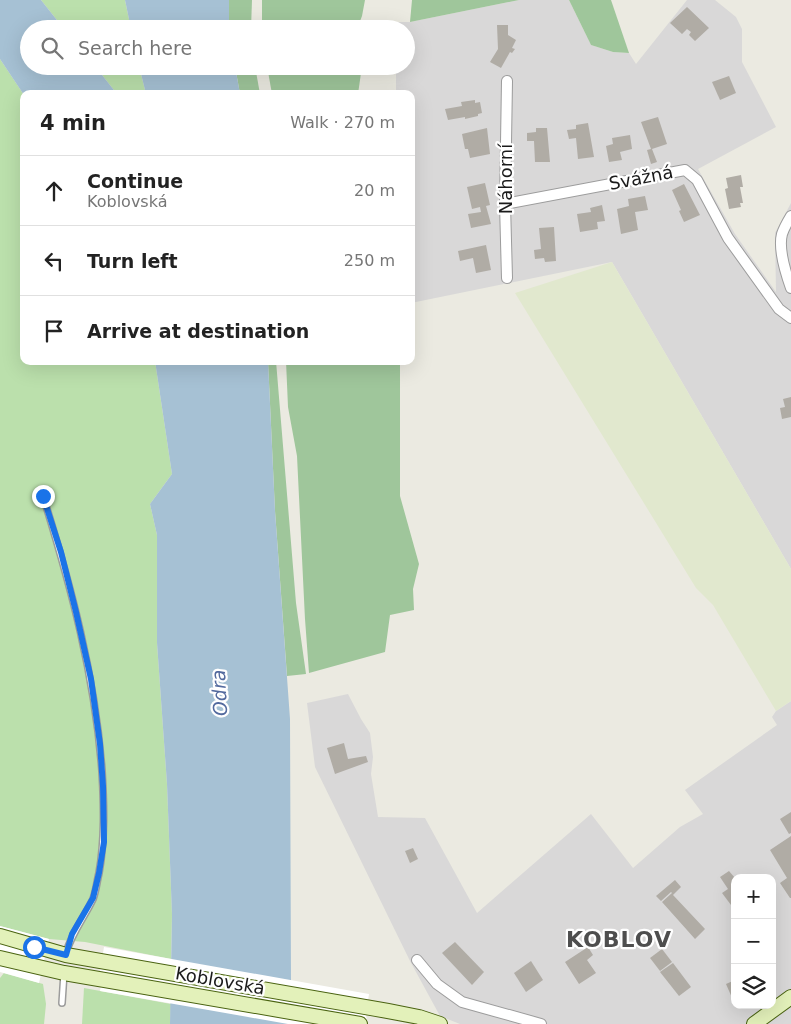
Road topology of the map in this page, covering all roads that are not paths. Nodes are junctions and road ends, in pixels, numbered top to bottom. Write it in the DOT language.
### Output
graph roads {
  1 [pos="508,81"];
  2 [pos="506,204"];
  3 [pos="791,216"];
  4 [pos="507,278"];
  5 [pos="791,288"];
  6 [pos="791,318"];
  7 [pos="43,496"];
  8 [pos="0,936"];
  9 [pos="66,955"];
  10 [pos="0,958"];
  11 [pos="417,960"];
  12 [pos="64,973"];
  13 [pos="791,996"];
  14 [pos="62,1002"];
  15 [pos="360,1024"];
  16 [pos="440,1024"];
  17 [pos="541,1024"];
  18 [pos="754,1024"];
  1 -- 2 [label="street, Náhorní"];
  2 -- 4 [label="street, Náhorní"];
  2 -- 6 [label="street, Svážná"];
  3 -- 5 [label="street"];
  7 -- 9 [label="lane"];
  8 -- 9 [label="street, Koblovská"];
  9 -- 16 [label="street, Koblovská"];
  10 -- 12 [label="street, Koblovská"];
  11 -- 17 [label="street"];
  12 -- 14 [label="lane"];
  12 -- 15 [label="street, Koblovská"];
  13 -- 18 [label="street"];
}
